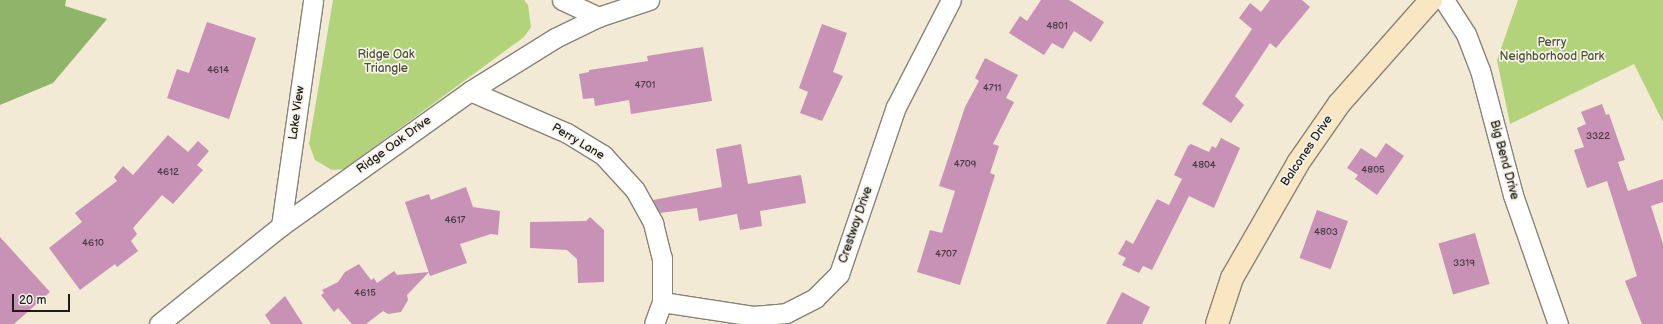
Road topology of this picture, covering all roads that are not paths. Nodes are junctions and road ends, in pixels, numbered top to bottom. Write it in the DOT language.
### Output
graph roads {
  1 [pos="313,0"];
  2 [pos="562,0"];
  3 [pos="649,0"];
  4 [pos="951,0"];
  5 [pos="1431,0"];
  6 [pos="1444,0"];
  7 [pos="598,17"];
  8 [pos="470,91"];
  9 [pos="281,226"];
  10 [pos="662,302"];
  11 [pos="159,324"];
  12 [pos="654,324"];
  13 [pos="1217,324"];
  14 [pos="1558,324"];
  1 -- 9 [label="street, Lake View"];
  2 -- 7 [label="street"];
  3 -- 7 [label="street, Ridge Oak Drive"];
  4 -- 10 [label="street, Crestway Drive"];
  5 -- 13 [label="street, Balcones Drive"];
  6 -- 14 [label="street, Big Bend Drive"];
  7 -- 8 [label="street, Ridge Oak Drive"];
  8 -- 9 [label="street, Ridge Oak Drive"];
  8 -- 10 [label="street, Perry Lane"];
  9 -- 11 [label="street, Ridge Oak Drive"];
  10 -- 12 [label="street, Perry Lane"];
}
